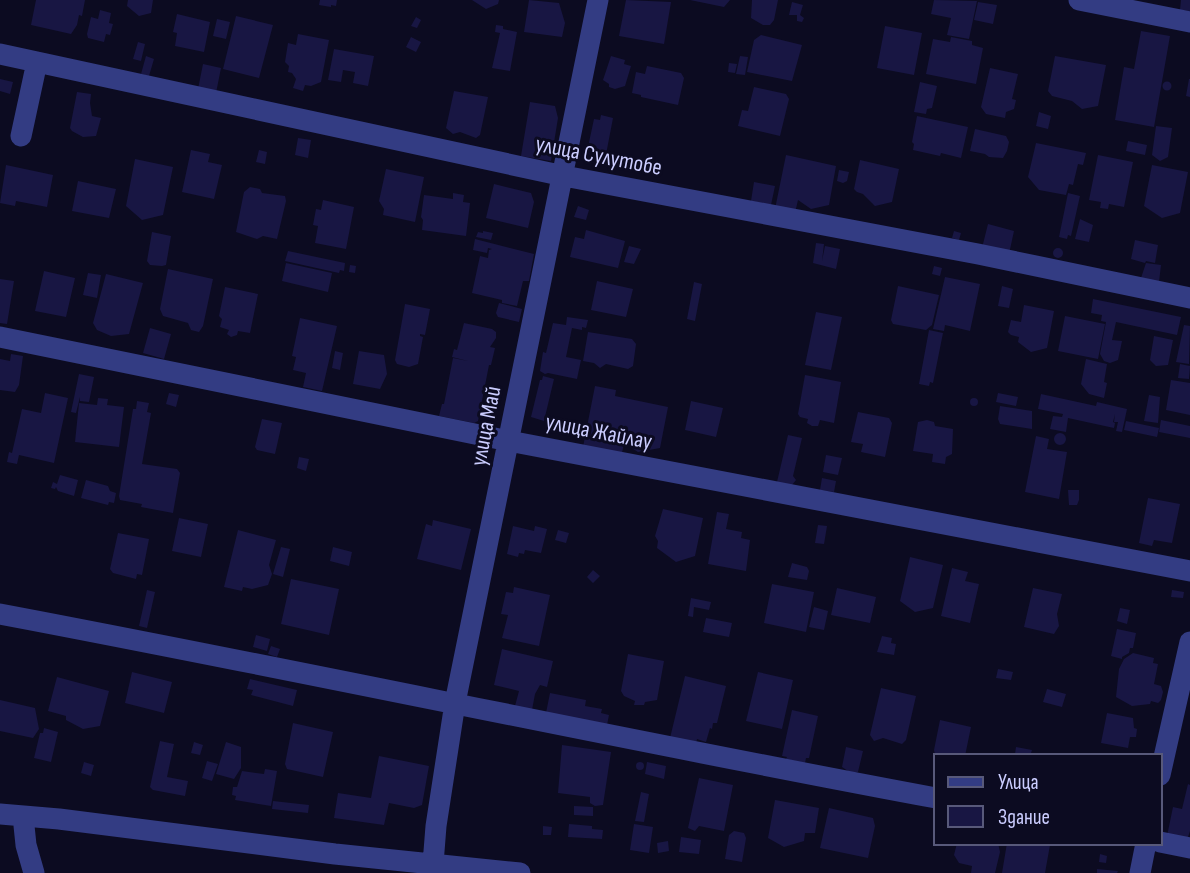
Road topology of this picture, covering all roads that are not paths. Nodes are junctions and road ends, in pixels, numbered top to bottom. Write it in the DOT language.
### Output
graph roads {
  1 [pos="598,0"];
  2 [pos="1079,0"];
  3 [pos="1190,22"];
  4 [pos="0,54"];
  5 [pos="37,62"];
  6 [pos="21,136"];
  7 [pos="564,176"];
  8 [pos="1190,298"];
  9 [pos="0,337"];
  10 [pos="509,441"];
  11 [pos="1190,571"];
  12 [pos="0,614"];
  13 [pos="1190,642"];
  14 [pos="455,703"];
  15 [pos="1162,766"];
  16 [pos="934,798"];
  17 [pos="0,814"];
  18 [pos="23,816"];
  19 [pos="1162,842"];
  20 [pos="1146,845"];
  21 [pos="1190,848"];
  22 [pos="433,864"];
  23 [pos="34,873"];
  24 [pos="520,873"];
  25 [pos="1140,873"];
  1 -- 7 [label="street, улица Май"];
  2 -- 3 [label="street"];
  4 -- 5 [label="street, улица Сулутобе"];
  5 -- 6 [label="street"];
  5 -- 7 [label="street, улица Сулутобе"];
  7 -- 8 [label="street, улица Сулутобе"];
  7 -- 10 [label="street, улица Май"];
  9 -- 10 [label="street, улица Жайлау"];
  10 -- 11 [label="street, улица Жайлау"];
  10 -- 14 [label="street, улица Май"];
  12 -- 14 [label="street"];
  13 -- 15 [label="street"];
  14 -- 16 [label="street"];
  14 -- 22 [label="street, улица Май"];
  17 -- 18 [label="street"];
  18 -- 22 [label="street"];
  18 -- 23 [label="street"];
  19 -- 21 [label="street"];
  20 -- 25 [label="street"];
  22 -- 24 [label="street"];
}
